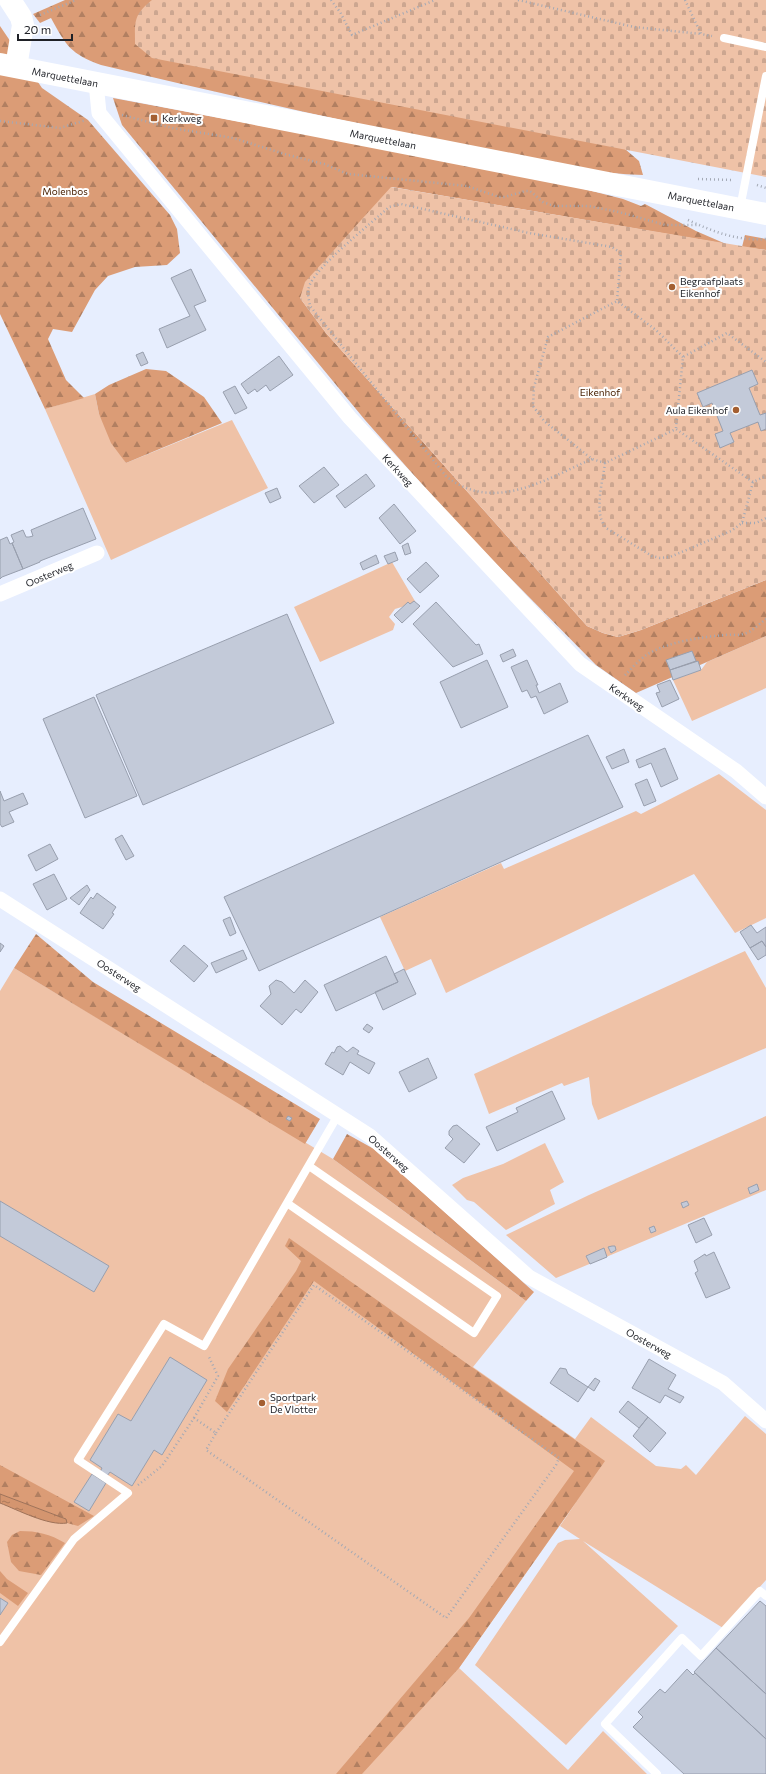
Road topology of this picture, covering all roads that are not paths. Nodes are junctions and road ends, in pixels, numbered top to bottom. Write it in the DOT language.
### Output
graph roads {
  1 [pos="15,9"];
  2 [pos="724,38"];
  3 [pos="766,47"];
  4 [pos="8,66"];
  5 [pos="766,76"];
  6 [pos="96,83"];
  7 [pos="740,209"];
  8 [pos="766,214"];
  9 [pos="98,553"];
  10 [pos="0,594"];
  11 [pos="766,797"];
  12 [pos="0,899"];
  13 [pos="338,1115"];
  14 [pos="309,1166"];
  15 [pos="287,1203"];
  16 [pos="766,1421"];
  17 [pos="766,1596"];
  18 [pos="0,1642"];
  19 [pos="657,1774"];
  1 -- 4 [label="street"];
  2 -- 3 [label="lane"];
  4 -- 6 [label="street, Marquettelaan"];
  5 -- 7 [label="lane"];
  6 -- 7 [label="street, Marquettelaan"];
  6 -- 11 [label="street, Kerkweg"];
  7 -- 8 [label="street, Marquettelaan"];
  9 -- 10 [label="street, Oosterweg"];
  12 -- 13 [label="street, Oosterweg"];
  13 -- 14 [label="lane"];
  13 -- 16 [label="street, Oosterweg"];
  14 -- 15 [label="lane"];
  14 -- 15 [label="lane"];
  15 -- 18 [label="lane"];
  17 -- 19 [label="lane"];
}
